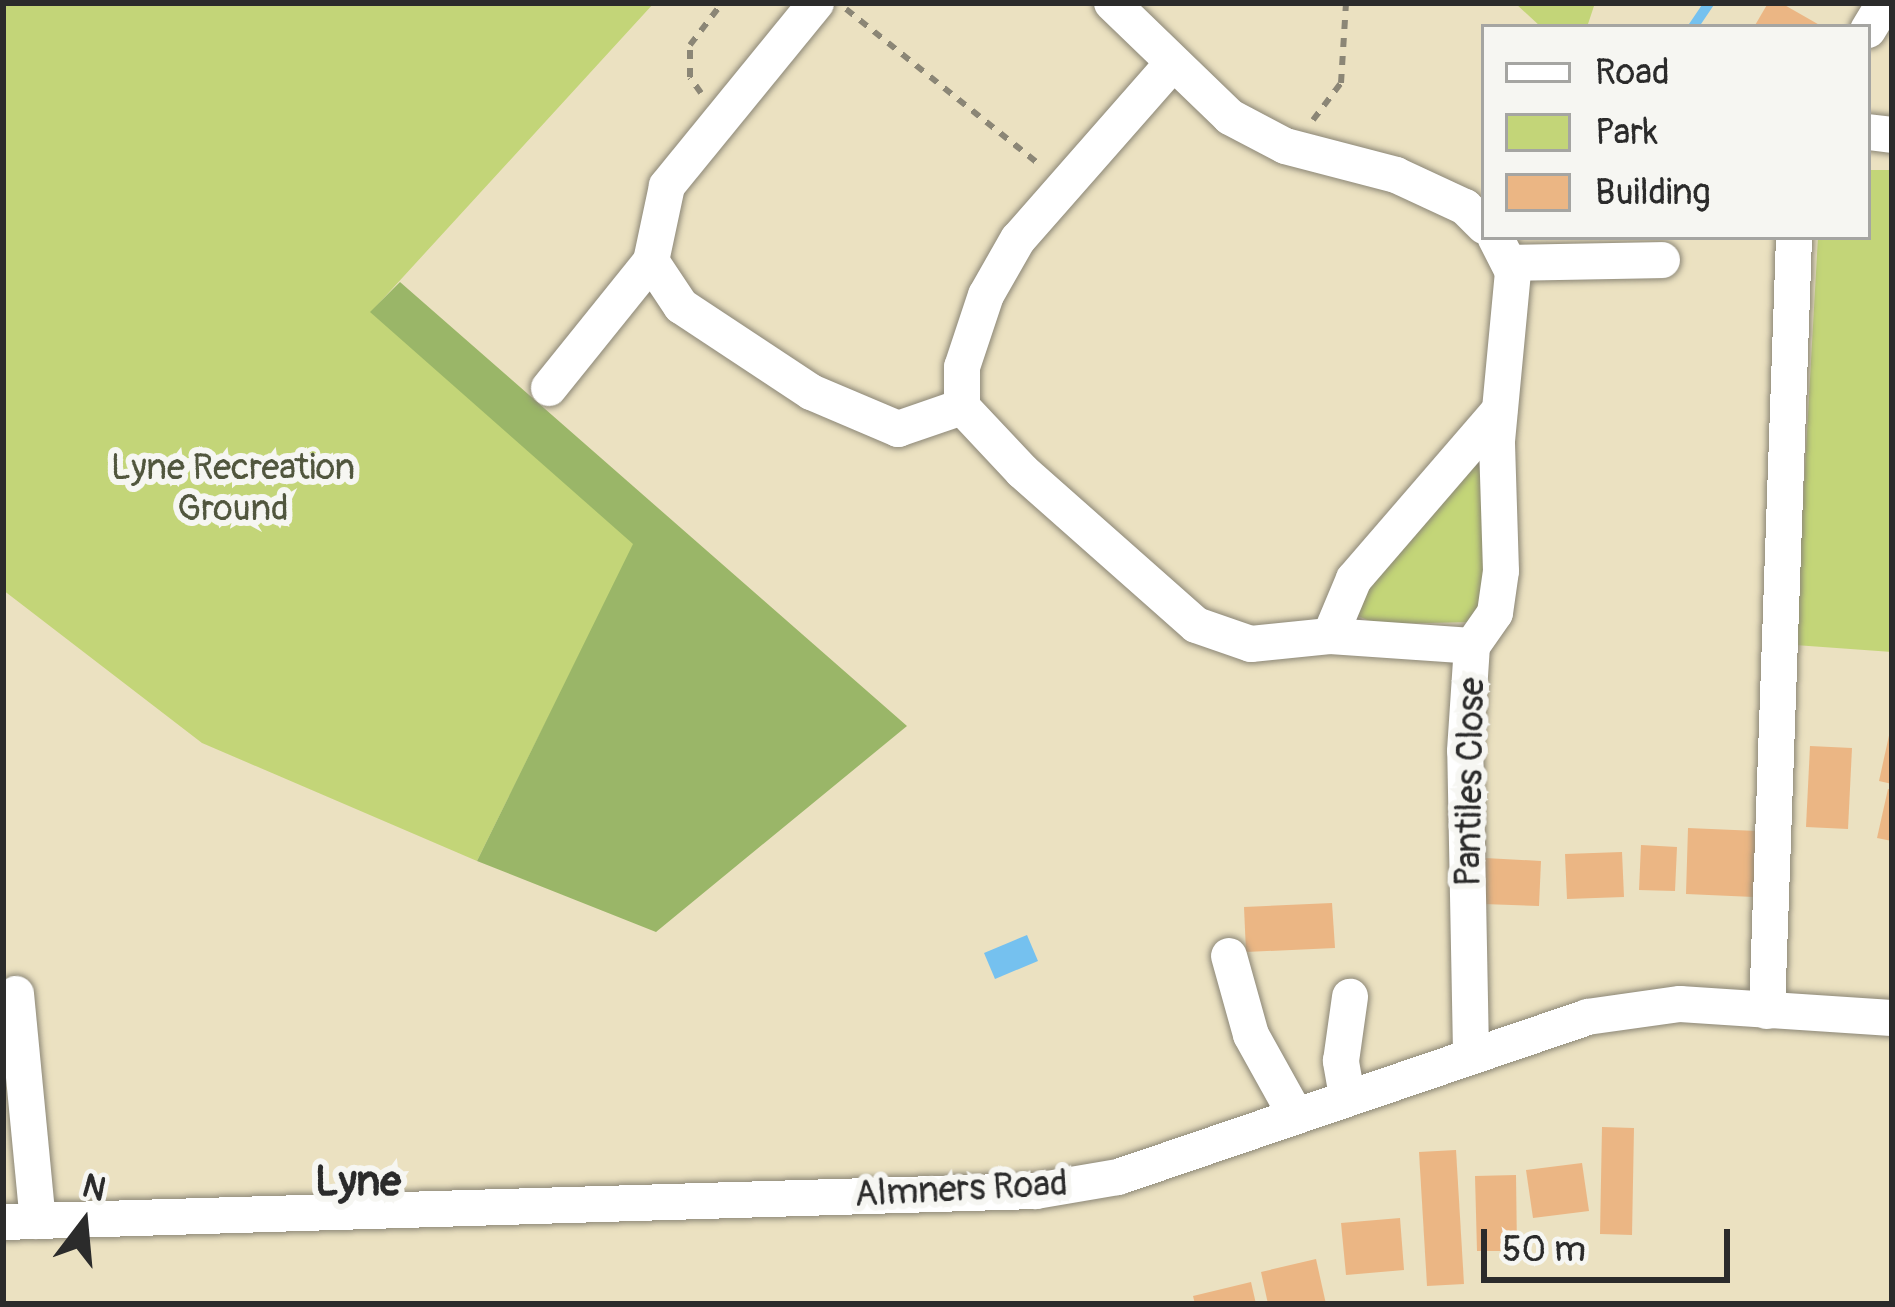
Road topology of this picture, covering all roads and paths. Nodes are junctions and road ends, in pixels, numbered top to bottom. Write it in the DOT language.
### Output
graph roads {
  1 [pos="722,3"];
  2 [pos="816,3"];
  3 [pos="838,3"];
  4 [pos="1112,3"];
  5 [pos="1346,3"];
  6 [pos="1172,64"];
  7 [pos="725,115"];
  8 [pos="1302,151"];
  9 [pos="1067,188"];
  10 [pos="1481,223"];
  11 [pos="1794,240"];
  12 [pos="1502,250"];
  13 [pos="1662,260"];
  14 [pos="652,261"];
  15 [pos="549,388"];
  16 [pos="962,407"];
  17 [pos="1499,411"];
  18 [pos="1330,636"];
  19 [pos="1472,646"];
  20 [pos="1229,956"];
  21 [pos="16,994"];
  22 [pos="1349,998"];
  23 [pos="1767,1010"];
  24 [pos="1892,1018"];
  25 [pos="1471,1052"];
  26 [pos="1347,1096"];
  27 [pos="1295,1114"];
  28 [pos="21,1222"];
  1 -- 7 [label="path"];
  2 -- 7 [label="street"];
  3 -- 9 [label="path"];
  4 -- 6 [label="street"];
  5 -- 8 [label="path"];
  6 -- 8 [label="street"];
  6 -- 9 [label="street"];
  7 -- 14 [label="street"];
  8 -- 10 [label="street"];
  9 -- 16 [label="street"];
  11 -- 23 [label="street"];
  12 -- 13 [label="street"];
  12 -- 17 [label="street, Pantiles Close"];
  14 -- 15 [label="street"];
  14 -- 16 [label="street"];
  16 -- 18 [label="street"];
  17 -- 18 [label="street"];
  17 -- 19 [label="street, Pantiles Close"];
  18 -- 19 [label="street"];
  19 -- 25 [label="street, Pantiles Close"];
  20 -- 27 [label="street"];
  21 -- 28 [label="street"];
  22 -- 26 [label="street"];
  23 -- 24 [label="street, Almners Road"];
  23 -- 25 [label="street, Almners Road"];
  25 -- 26 [label="street, Almners Road"];
  26 -- 27 [label="street, Almners Road"];
  27 -- 28 [label="street, Almners Road"];
}
